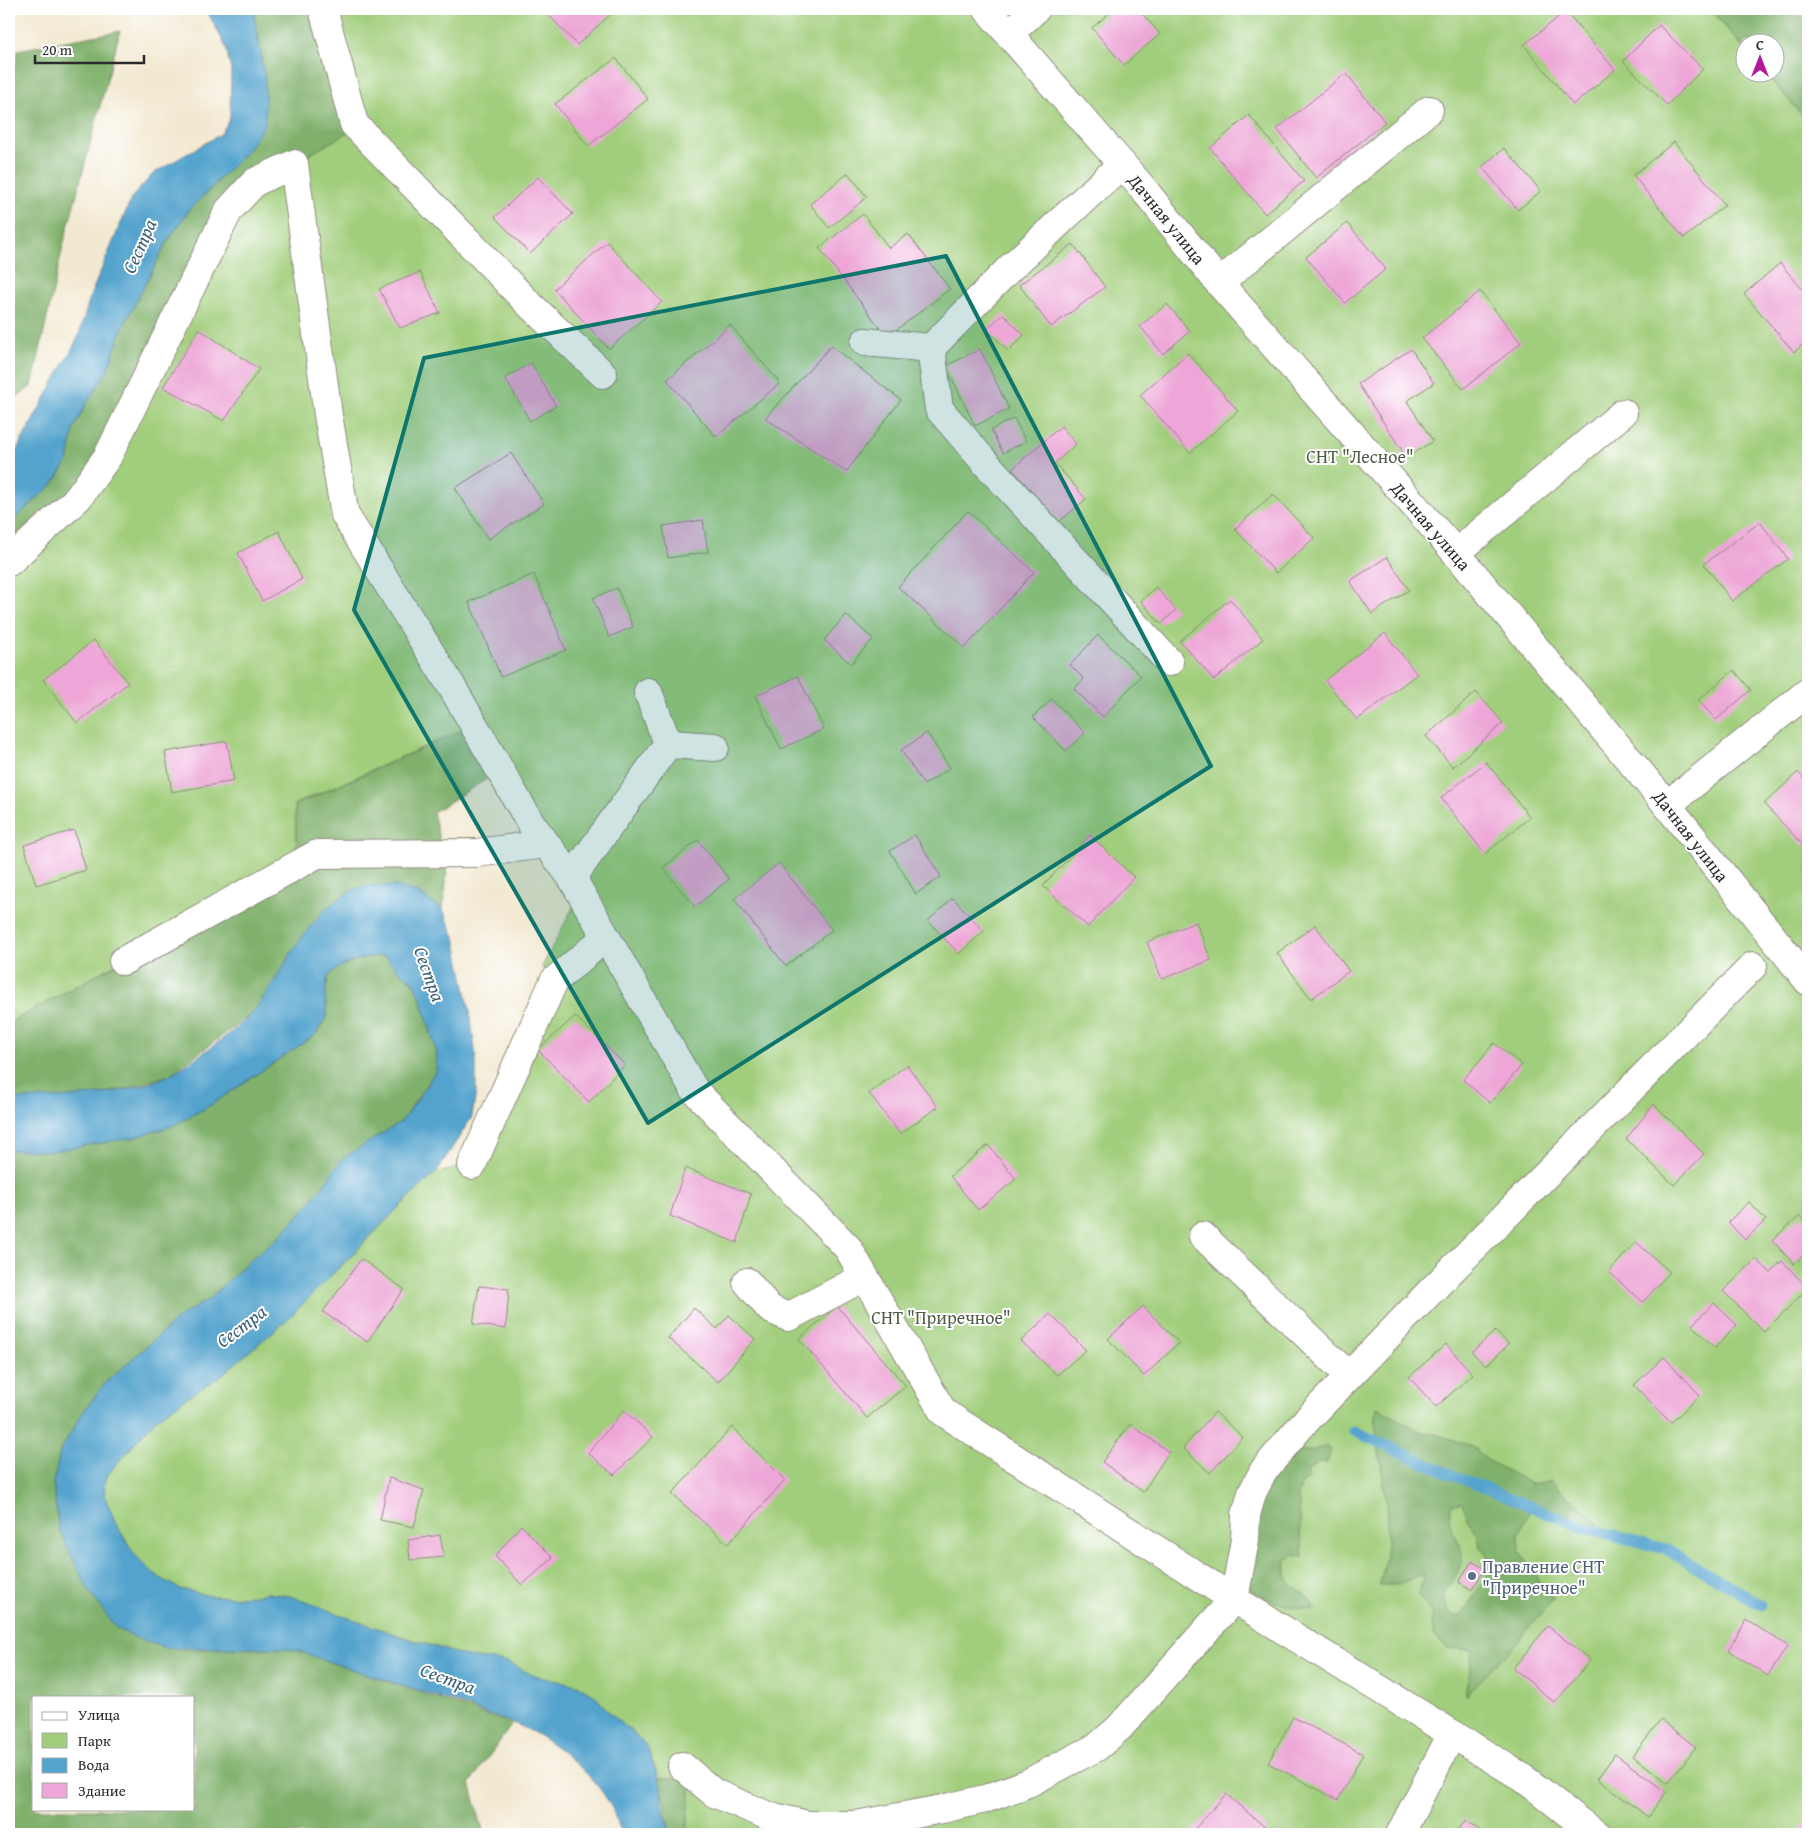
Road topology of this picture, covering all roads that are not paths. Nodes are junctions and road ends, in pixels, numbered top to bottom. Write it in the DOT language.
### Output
graph roads {
  1 [pos="323,9"];
  2 [pos="987,9"];
  3 [pos="1036,9"];
  4 [pos="1009,34"];
  5 [pos="1429,110"];
  6 [pos="1122,164"];
  7 [pos="1219,283"];
  8 [pos="864,342"];
  9 [pos="931,348"];
  10 [pos="603,374"];
  11 [pos="1623,413"];
  12 [pos="1456,553"];
  13 [pos="9,562"];
  14 [pos="1169,662"];
  15 [pos="648,692"];
  16 [pos="1808,692"];
  17 [pos="668,744"];
  18 [pos="715,747"];
  19 [pos="1667,805"];
  20 [pos="546,844"];
  21 [pos="572,878"];
  22 [pos="606,937"];
  23 [pos="123,961"];
  24 [pos="1753,966"];
  25 [pos="1808,981"];
  26 [pos="472,1165"];
  27 [pos="1203,1236"];
  28 [pos="864,1277"];
  29 [pos="747,1282"];
  30 [pos="1348,1375"];
  31 [pos="1234,1599"];
  32 [pos="1452,1734"];
  33 [pos="682,1766"];
  34 [pos="1400,1834"];
  35 [pos="1598,1834"];
  1 -- 10 [label="street"];
  2 -- 4 [label="street, Дачная улица"];
  3 -- 4 [label="street"];
  4 -- 6 [label="street, Дачная улица"];
  5 -- 7 [label="street"];
  6 -- 7 [label="street, Дачная улица"];
  6 -- 9 [label="street"];
  7 -- 12 [label="street, Дачная улица"];
  8 -- 9 [label="street"];
  9 -- 14 [label="street"];
  11 -- 12 [label="street"];
  12 -- 19 [label="street, Дачная улица"];
  13 -- 20 [label="street"];
  15 -- 17 [label="street"];
  16 -- 19 [label="street"];
  17 -- 18 [label="street"];
  17 -- 21 [label="street"];
  19 -- 25 [label="street, Дачная улица"];
  20 -- 21 [label="street"];
  20 -- 23 [label="street"];
  21 -- 22 [label="street"];
  22 -- 26 [label="street"];
  22 -- 28 [label="street"];
  24 -- 30 [label="street"];
  27 -- 30 [label="street"];
  28 -- 29 [label="street"];
  28 -- 31 [label="street"];
  30 -- 31 [label="street"];
  31 -- 32 [label="street"];
  31 -- 33 [label="street"];
  32 -- 34 [label="street"];
  32 -- 35 [label="street"];
}
